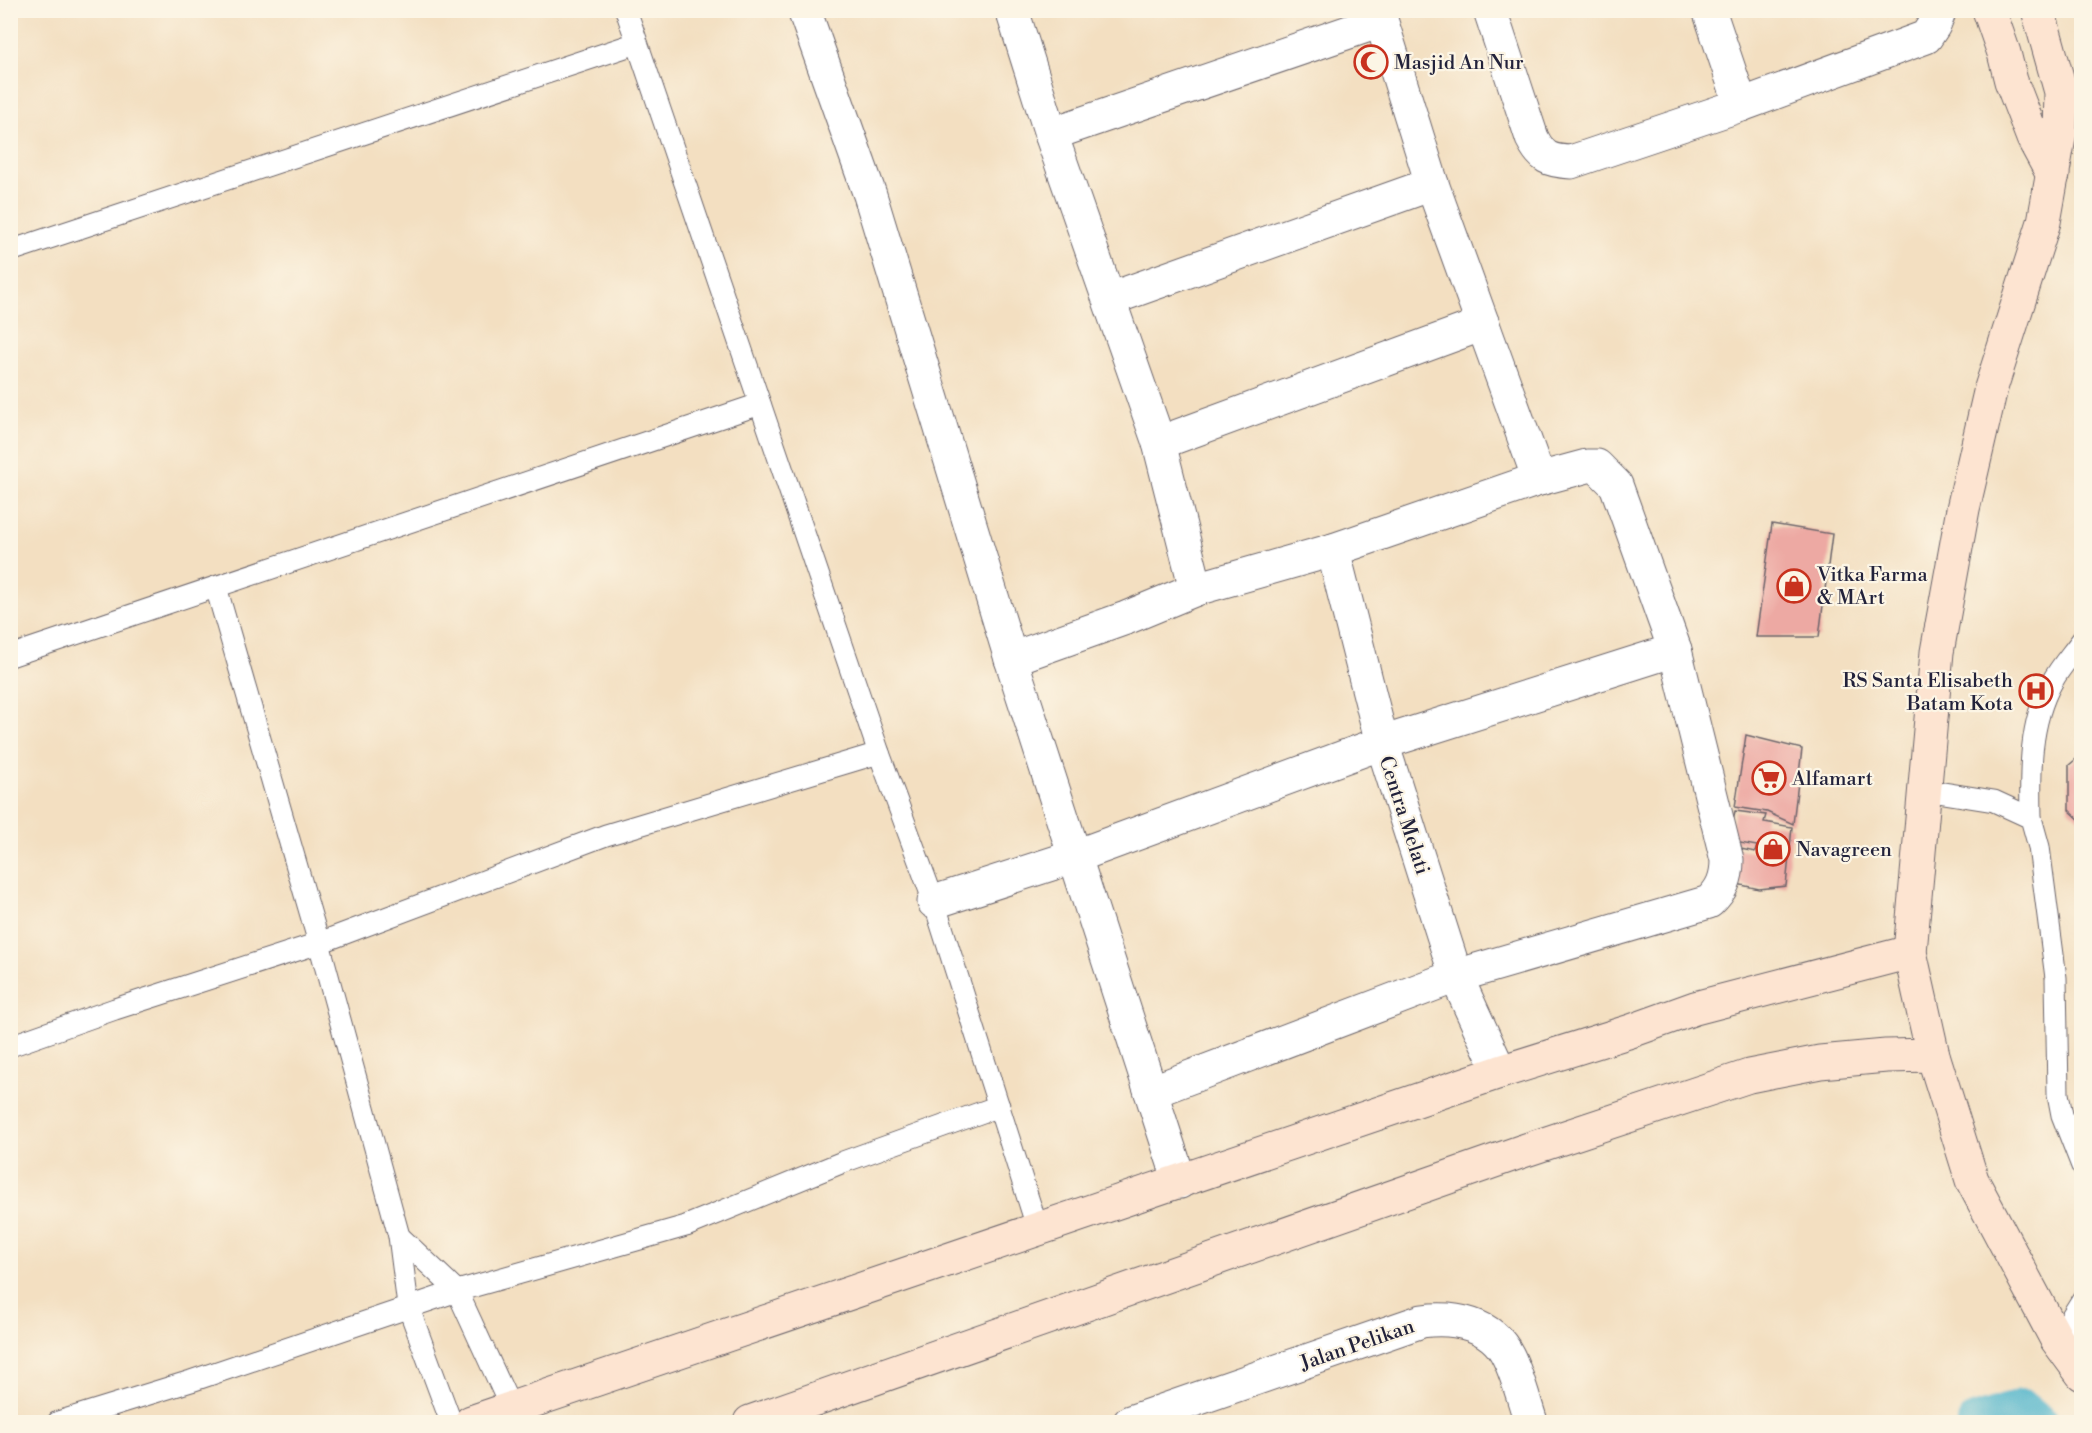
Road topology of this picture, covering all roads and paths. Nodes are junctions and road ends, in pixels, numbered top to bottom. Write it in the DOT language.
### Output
graph roads {
  1 [pos="626,10"];
  2 [pos="804,10"];
  3 [pos="1012,10"];
  4 [pos="1490,10"];
  5 [pos="1708,10"];
  6 [pos="1940,10"];
  7 [pos="1989,10"];
  8 [pos="2038,10"];
  9 [pos="1380,16"];
  10 [pos="637,43"];
  11 [pos="2071,88"];
  12 [pos="2022,104"];
  13 [pos="1741,105"];
  14 [pos="1051,134"];
  15 [pos="2054,175"];
  16 [pos="1432,184"];
  17 [pos="10,251"];
  18 [pos="1110,299"];
  19 [pos="1483,324"];
  20 [pos="760,404"];
  21 [pos="1159,443"];
  22 [pos="1539,479"];
  23 [pos="1333,550"];
  24 [pos="216,587"];
  25 [pos="1196,590"];
  26 [pos="2082,640"];
  27 [pos="1675,650"];
  28 [pos="10,656"];
  29 [pos="1011,659"];
  30 [pos="1382,743"];
  31 [pos="879,753"];
  32 [pos="1925,790"];
  33 [pos="2031,818"];
  34 [pos="1076,856"];
  35 [pos="934,903"];
  36 [pos="319,943"];
  37 [pos="1910,952"];
  38 [pos="1456,976"];
  39 [pos="10,1046"];
  40 [pos="1933,1055"];
  41 [pos="1500,1072"];
  42 [pos="1151,1092"];
  43 [pos="999,1106"];
  44 [pos="2082,1167"];
  45 [pos="1180,1182"];
  46 [pos="1038,1230"];
  47 [pos="399,1236"];
  48 [pos="457,1291"];
  49 [pos="2082,1300"];
  50 [pos="408,1306"];
  51 [pos="2057,1340"];
  52 [pos="2082,1374"];
  53 [pos="511,1408"];
  54 [pos="58,1422"];
  55 [pos="451,1422"];
  56 [pos="471,1422"];
  57 [pos="750,1422"];
  58 [pos="1130,1422"];
  59 [pos="1531,1422"];
  1 -- 10 [label="lane"];
  2 -- 29 [label="street"];
  3 -- 14 [label="street"];
  4 -- 13 [label="street"];
  5 -- 13 [label="street"];
  6 -- 13 [label="street"];
  7 -- 12 [label="main road"];
  8 -- 11 [label="main road"];
  9 -- 14 [label="street"];
  9 -- 16 [label="street"];
  10 -- 17 [label="lane"];
  10 -- 20 [label="lane"];
  11 -- 12 [label="main road"];
  11 -- 15 [label="main road"];
  12 -- 15 [label="main road"];
  14 -- 18 [label="street"];
  15 -- 32 [label="main road"];
  16 -- 18 [label="street"];
  16 -- 19 [label="street"];
  18 -- 21 [label="street"];
  19 -- 21 [label="street"];
  19 -- 22 [label="street"];
  20 -- 24 [label="lane"];
  20 -- 31 [label="lane"];
  21 -- 25 [label="street"];
  22 -- 23 [label="street"];
  22 -- 27 [label="street"];
  23 -- 25 [label="street"];
  23 -- 30 [label="street, Centra Melati"];
  24 -- 28 [label="lane"];
  24 -- 36 [label="lane"];
  25 -- 29 [label="street"];
  26 -- 33 [label="lane"];
  27 -- 30 [label="street"];
  27 -- 38 [label="street"];
  29 -- 34 [label="street"];
  30 -- 34 [label="street"];
  30 -- 38 [label="street, Centra Melati"];
  31 -- 35 [label="lane"];
  31 -- 36 [label="lane"];
  32 -- 33 [label="lane"];
  32 -- 37 [label="main road"];
  33 -- 44 [label="lane"];
  34 -- 35 [label="street"];
  34 -- 42 [label="street"];
  35 -- 43 [label="lane"];
  36 -- 39 [label="lane"];
  36 -- 47 [label="lane"];
  37 -- 40 [label="main road"];
  37 -- 41 [label="main road"];
  38 -- 41 [label="street, Centra Melati"];
  38 -- 42 [label="street"];
  40 -- 51 [label="main road"];
  40 -- 57 [label="main road"];
  41 -- 45 [label="main road"];
  42 -- 45 [label="street"];
  43 -- 46 [label="lane"];
  43 -- 48 [label="lane"];
  45 -- 46 [label="main road"];
  46 -- 53 [label="main road"];
  47 -- 48 [label="lane"];
  47 -- 50 [label="lane"];
  48 -- 50 [label="lane"];
  48 -- 53 [label="lane"];
  49 -- 51 [label="lane"];
  50 -- 54 [label="lane"];
  50 -- 55 [label="lane"];
  51 -- 52 [label="main road"];
  53 -- 56 [label="main road"];
  58 -- 59 [label="street, Jalan Pelikan"];
}
